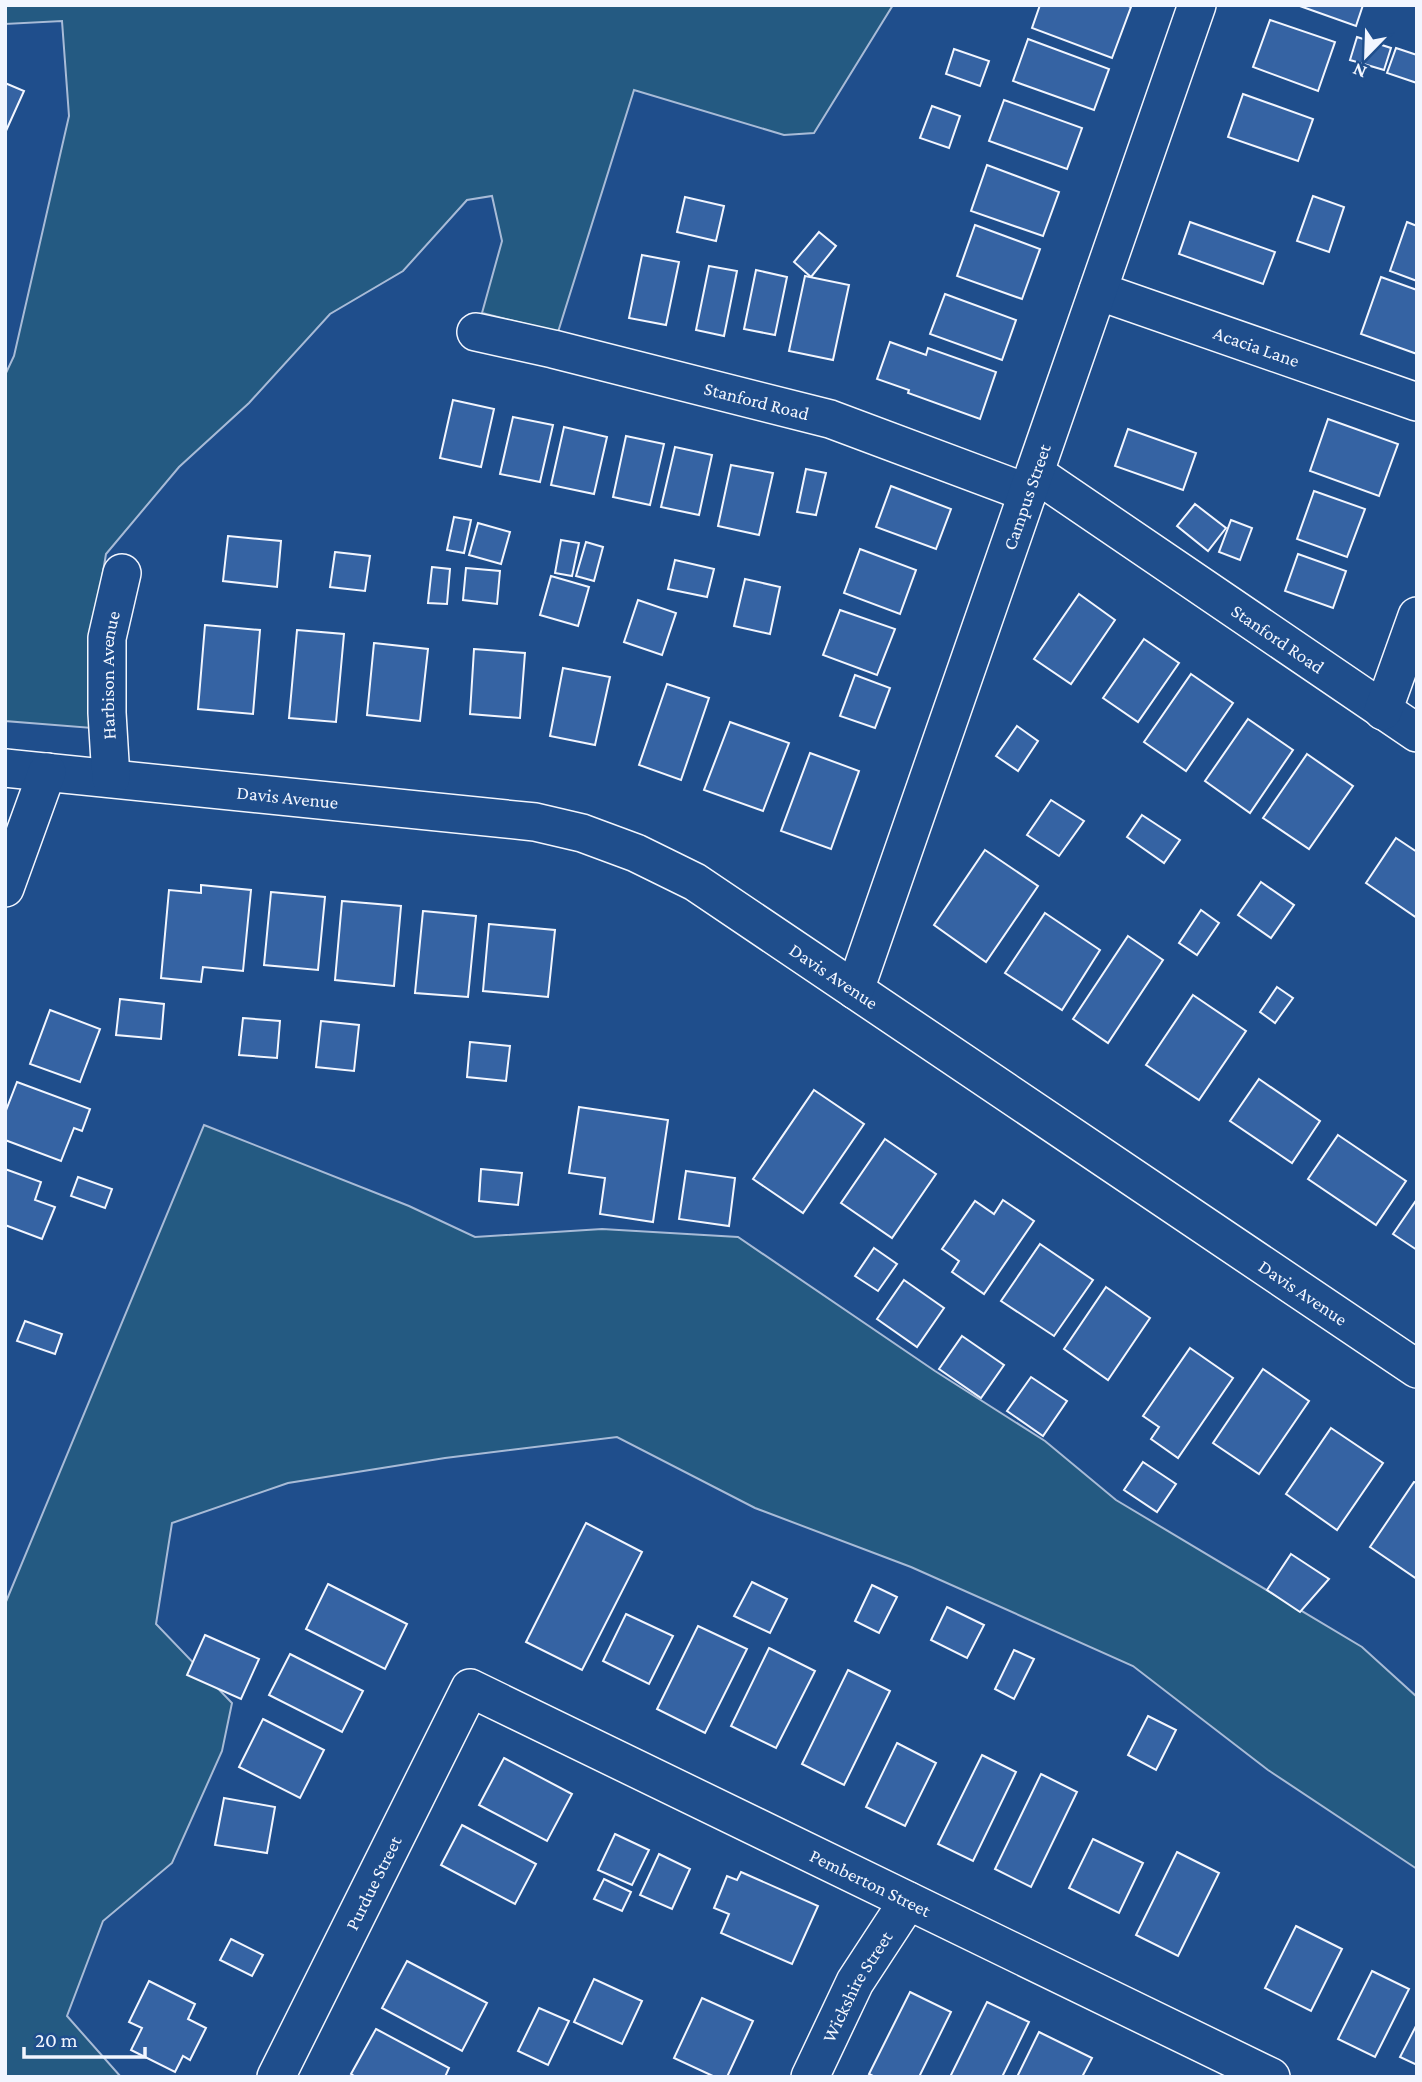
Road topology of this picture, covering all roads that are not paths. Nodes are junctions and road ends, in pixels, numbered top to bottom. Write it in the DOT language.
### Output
graph roads {
  1 [pos="1197,5"];
  2 [pos="1098,292"];
  3 [pos="476,332"];
  4 [pos="1417,402"];
  5 [pos="1031,483"];
  6 [pos="122,573"];
  7 [pos="1417,616"];
  8 [pos="1383,711"];
  9 [pos="1417,733"];
  10 [pos="5,768"];
  11 [pos="47,772"];
  12 [pos="111,778"];
  13 [pos="5,888"];
  14 [pos="855,990"];
  15 [pos="1417,1369"];
  16 [pos="470,1688"];
  17 [pos="908,1901"];
  18 [pos="276,2077"];
  19 [pos="810,2077"];
  20 [pos="1271,2077"];
  1 -- 2 [label="street, Campus Street"];
  2 -- 4 [label="street, Acacia Lane"];
  2 -- 5 [label="street, Campus Street"];
  3 -- 5 [label="street, Stanford Road"];
  5 -- 8 [label="street, Stanford Road"];
  5 -- 14 [label="street, Campus Street"];
  6 -- 12 [label="street, Harbison Avenue"];
  7 -- 8 [label="street"];
  8 -- 9 [label="street, Stanford Road"];
  10 -- 11 [label="street, Davis Avenue"];
  11 -- 12 [label="street, Davis Avenue"];
  11 -- 13 [label="street"];
  12 -- 14 [label="street, Davis Avenue"];
  14 -- 15 [label="street, Davis Avenue"];
  16 -- 17 [label="street, Pemberton Street"];
  16 -- 18 [label="street, Purdue Street"];
  17 -- 19 [label="street, Wickshire Street"];
  17 -- 20 [label="street, Pemberton Street"];
}
